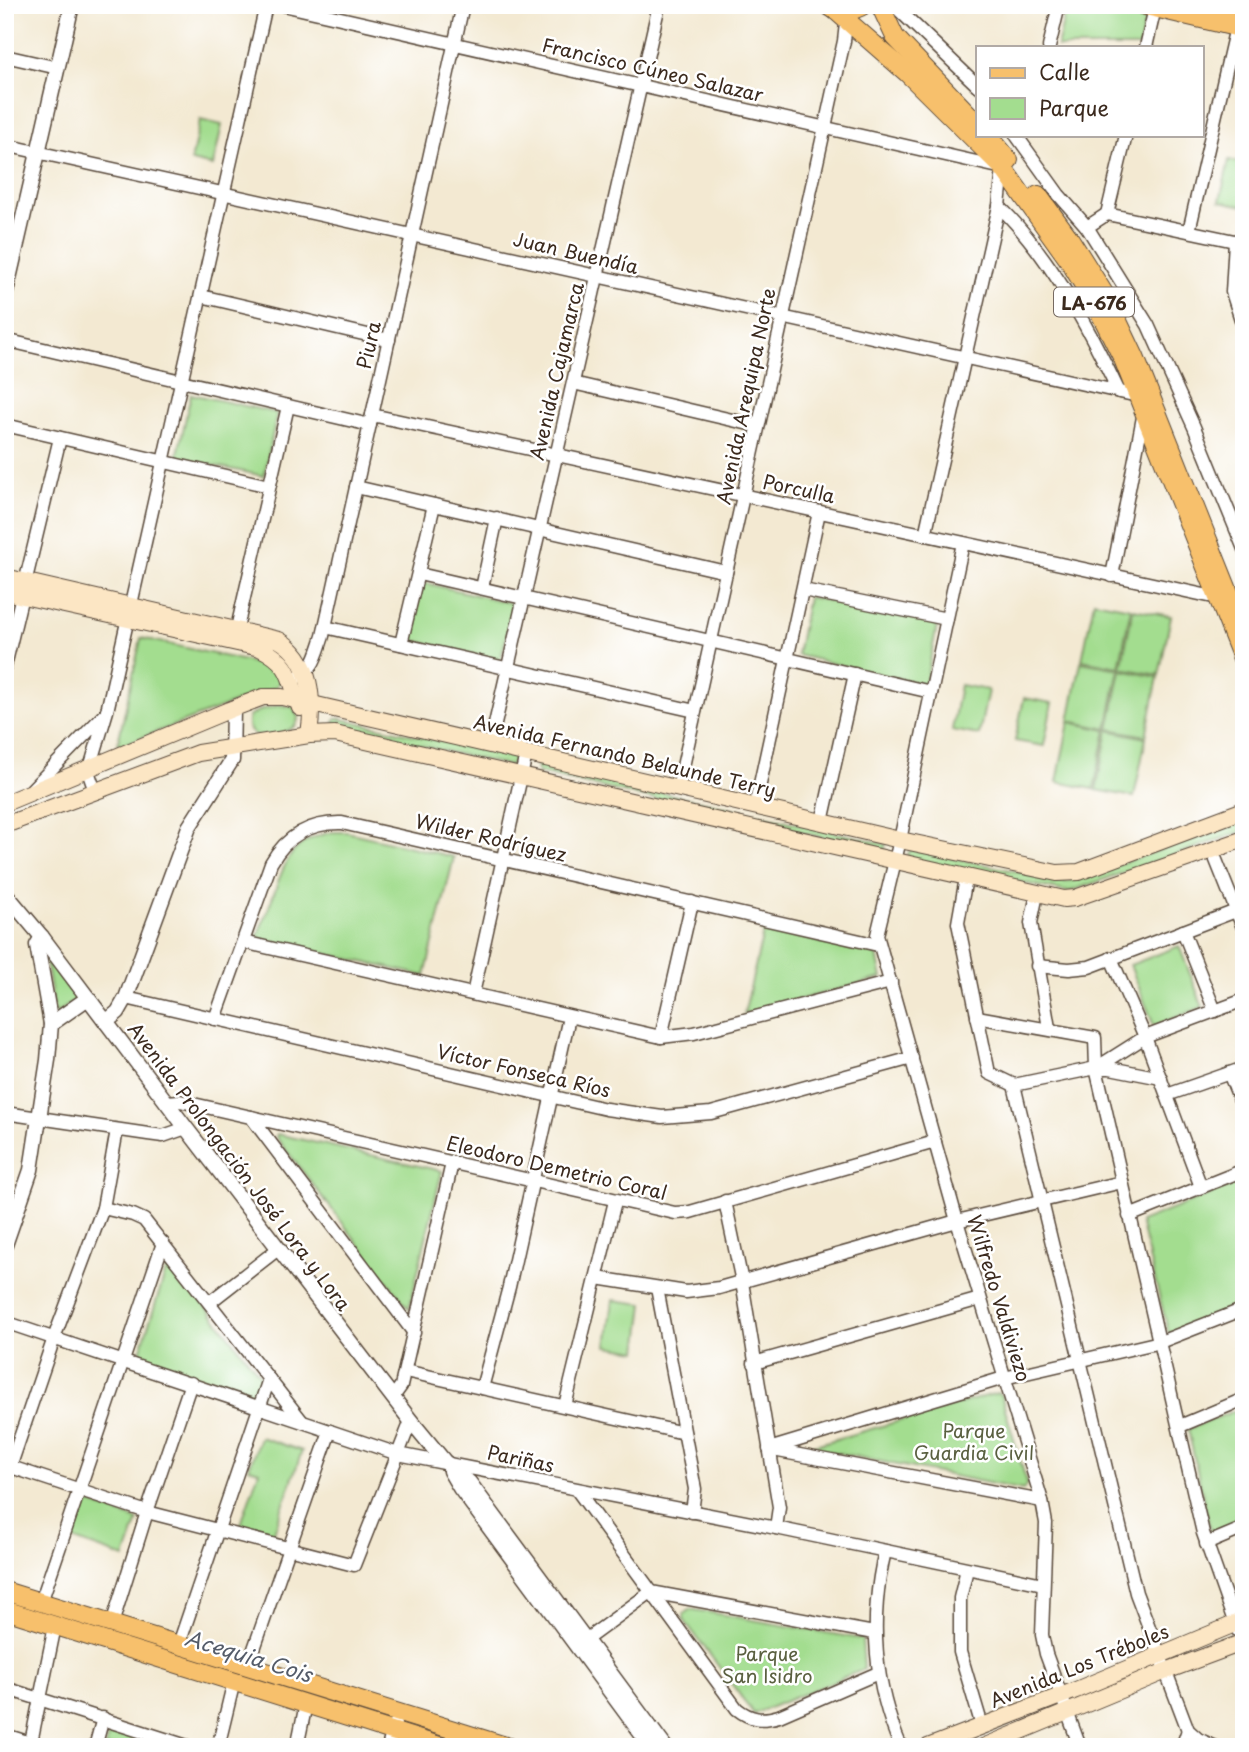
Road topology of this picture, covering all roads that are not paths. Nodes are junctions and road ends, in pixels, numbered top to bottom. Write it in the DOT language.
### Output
graph roads {
  1 [pos="72,5"];
  2 [pos="266,5"];
  3 [pos="283,5"];
  4 [pos="463,5"];
  5 [pos="659,5"];
  6 [pos="880,5"];
  7 [pos="899,5"];
  8 [pos="1059,5"];
  9 [pos="1213,5"];
  10 [pos="1148,7"];
  11 [pos="844,11"];
  12 [pos="1241,17"];
  13 [pos="455,44"];
  14 [pos="1049,46"];
  15 [pos="1146,46"];
  16 [pos="5,56"];
  17 [pos="58,68"];
  18 [pos="976,84"];
  19 [pos="641,86"];
  20 [pos="976,122"];
  21 [pos="824,127"];
  22 [pos="989,136"];
  23 [pos="1017,136"];
  24 [pos="1126,136"];
  25 [pos="5,145"];
  26 [pos="38,152"];
  27 [pos="1007,165"];
  28 [pos="224,193"];
  29 [pos="999,206"];
  30 [pos="1107,214"];
  31 [pos="1087,227"];
  32 [pos="1189,232"];
  33 [pos="412,235"];
  34 [pos="12,236"];
  35 [pos="1239,242"];
  36 [pos="597,276"];
  37 [pos="5,296"];
  38 [pos="201,296"];
  39 [pos="782,317"];
  40 [pos="1098,328"];
  41 [pos="1244,329"];
  42 [pos="5,340"];
  43 [pos="389,340"];
  44 [pos="965,358"];
  45 [pos="181,381"];
  46 [pos="573,383"];
  47 [pos="1119,392"];
  48 [pos="1141,404"];
  49 [pos="288,405"];
  50 [pos="371,420"];
  51 [pos="5,425"];
  52 [pos="758,426"];
  53 [pos="60,438"];
  54 [pos="556,455"];
  55 [pos="163,461"];
  56 [pos="269,486"];
  57 [pos="356,487"];
  58 [pos="743,496"];
  59 [pos="434,505"];
  60 [pos="820,512"];
  61 [pos="497,519"];
  62 [pos="540,528"];
  63 [pos="925,535"];
  64 [pos="963,543"];
  65 [pos="1244,550"];
  66 [pos="726,572"];
  67 [pos="419,574"];
  68 [pos="1112,576"];
  69 [pos="5,577"];
  70 [pos="24,589"];
  71 [pos="482,589"];
  72 [pos="803,590"];
  73 [pos="5,592"];
  74 [pos="524,598"];
  75 [pos="1218,598"];
  76 [pos="129,613"];
  77 [pos="1242,618"];
  78 [pos="947,619"];
  79 [pos="326,627"];
  80 [pos="235,636"];
  81 [pos="710,642"];
  82 [pos="401,644"];
  83 [pos="789,659"];
  84 [pos="1244,663"];
  85 [pos="5,666"];
  86 [pos="508,668"];
  87 [pos="855,674"];
  88 [pos="299,677"];
  89 [pos="931,692"];
  90 [pos="304,702"];
  91 [pos="233,709"];
  92 [pos="107,711"];
  93 [pos="695,711"];
  94 [pos="309,735"];
  95 [pos="233,746"];
  96 [pos="490,746"];
  97 [pos="526,754"];
  98 [pos="90,768"];
  99 [pos="522,776"];
  100 [pos="678,789"];
  101 [pos="95,791"];
  102 [pos="25,795"];
  103 [pos="5,803"];
  104 [pos="755,807"];
  105 [pos="1244,810"];
  106 [pos="822,822"];
  107 [pos="5,825"];
  108 [pos="1244,839"];
  109 [pos="901,840"];
  110 [pos="1212,850"];
  111 [pos="503,858"];
  112 [pos="895,862"];
  113 [pos="967,877"];
  114 [pos="5,893"];
  115 [pos="1037,894"];
  116 [pos="692,902"];
  117 [pos="1236,911"];
  118 [pos="1244,930"];
  119 [pos="1183,931"];
  120 [pos="42,937"];
  121 [pos="243,942"];
  122 [pos="878,945"];
  123 [pos="1111,958"];
  124 [pos="1037,965"];
  125 [pos="891,982"];
  126 [pos="473,994"];
  127 [pos="126,998"];
  128 [pos="88,999"];
  129 [pos="1244,1000"];
  130 [pos="1215,1011"];
  131 [pos="569,1017"];
  132 [pos="977,1017"];
  133 [pos="215,1019"];
  134 [pos="106,1022"];
  135 [pos="51,1024"];
  136 [pos="1049,1028"];
  137 [pos="661,1037"];
  138 [pos="1145,1037"];
  139 [pos="912,1058"];
  140 [pos="1096,1068"];
  141 [pos="1244,1068"];
  142 [pos="1229,1073"];
  143 [pos="1161,1078"];
  144 [pos="1014,1085"];
  145 [pos="1167,1095"];
  146 [pos="551,1096"];
  147 [pos="167,1102"];
  148 [pos="1244,1110"];
  149 [pos="5,1114"];
  150 [pos="251,1117"];
  151 [pos="40,1119"];
  152 [pos="186,1128"];
  153 [pos="117,1130"];
  154 [pos="935,1142"];
  155 [pos="452,1163"];
  156 [pos="1244,1170"];
  157 [pos="1122,1182"];
  158 [pos="533,1183"];
  159 [pos="1201,1187"];
  160 [pos="615,1201"];
  161 [pos="725,1201"];
  162 [pos="1040,1201"];
  163 [pos="103,1209"];
  164 [pos="1129,1216"];
  165 [pos="957,1221"];
  166 [pos="163,1243"];
  167 [pos="5,1245"];
  168 [pos="278,1250"];
  169 [pos="597,1278"];
  170 [pos="742,1282"];
  171 [pos="657,1287"];
  172 [pos="980,1299"];
  173 [pos="210,1302"];
  174 [pos="1244,1309"];
  175 [pos="5,1322"];
  176 [pos="414,1333"];
  177 [pos="54,1338"];
  178 [pos="1160,1342"];
  179 [pos="1079,1359"];
  180 [pos="124,1361"];
  181 [pos="754,1363"];
  182 [pos="405,1371"];
  183 [pos="1004,1378"];
  184 [pos="270,1379"];
  185 [pos="191,1383"];
  186 [pos="482,1388"];
  187 [pos="393,1397"];
  188 [pos="1244,1399"];
  189 [pos="565,1406"];
  190 [pos="259,1407"];
  191 [pos="302,1421"];
  192 [pos="411,1421"];
  193 [pos="1180,1426"];
  194 [pos="330,1430"];
  195 [pos="684,1433"];
  196 [pos="769,1449"];
  197 [pos="398,1454"];
  198 [pos="444,1461"];
  199 [pos="8,1466"];
  200 [pos="5,1482"];
  201 [pos="79,1490"];
  202 [pos="577,1490"];
  203 [pos="1042,1501"];
  204 [pos="147,1512"];
  205 [pos="692,1512"];
  206 [pos="776,1528"];
  207 [pos="1244,1528"];
  208 [pos="217,1531"];
  209 [pos="1206,1544"];
  210 [pos="288,1548"];
  211 [pos="885,1551"];
  212 [pos="967,1569"];
  213 [pos="1042,1584"];
  214 [pos="5,1591"];
  215 [pos="650,1592"];
  216 [pos="41,1602"];
  217 [pos="5,1610"];
  218 [pos="1239,1622"];
  219 [pos="112,1624"];
  220 [pos="55,1626"];
  221 [pos="874,1633"];
  222 [pos="1244,1642"];
  223 [pos="582,1643"];
  224 [pos="179,1644"];
  225 [pos="1163,1663"];
  226 [pos="248,1666"];
  227 [pos="878,1673"];
  228 [pos="234,1681"];
  229 [pos="5,1688"];
  230 [pos="1063,1695"];
  231 [pos="40,1698"];
  232 [pos="306,1704"];
  233 [pos="1068,1712"];
  234 [pos="103,1718"];
  235 [pos="394,1726"];
  236 [pos="982,1726"];
  237 [pos="1188,1730"];
  238 [pos="5,1734"];
  239 [pos="157,1741"];
  240 [pos="35,1745"];
  241 [pos="987,1746"];
  242 [pos="94,1747"];
  243 [pos="190,1747"];
  244 [pos="218,1747"];
  245 [pos="297,1747"];
  246 [pos="443,1747"];
  247 [pos="509,1747"];
  248 [pos="651,1747"];
  249 [pos="665,1747"];
  250 [pos="901,1747"];
  251 [pos="928,1747"];
  252 [pos="1080,1747"];
  253 [pos="1182,1747"];
  254 [pos="1216,1747"];
  1 -- 17 [label="street"];
  2 -- 28 [label="street"];
  3 -- 13 [label="street, Francisco Cúneo Salazar"];
  4 -- 13 [label="street, Piura"];
  5 -- 19 [label="street, Avenida Cajamarca"];
  6 -- 20 [label="main road"];
  7 -- 18 [label="street"];
  8 -- 14 [label="street"];
  9 -- 12 [label="main road"];
  10 -- 12 [label="main road"];
  10 -- 15 [label="street"];
  11 -- 21 [label="street, Avenida Arequipa Norte"];
  11 -- 27 [label="main road, LA-676"];
  12 -- 32 [label="street"];
  13 -- 19 [label="street, Francisco Cúneo Salazar"];
  13 -- 33 [label="street, Piura"];
  16 -- 17 [label="street"];
  17 -- 26 [label="street"];
  19 -- 21 [label="street, Francisco Cúneo Salazar"];
  19 -- 36 [label="street, Avenida Cajamarca"];
  21 -- 27 [label="street, Francisco Cúneo Salazar"];
  21 -- 39 [label="street, Avenida Arequipa Norte"];
  22 -- 27 [label="main road, LA-676"];
  23 -- 31 [label="street"];
  24 -- 30 [label="street"];
  25 -- 26 [label="street, Juan Buendía"];
  26 -- 28 [label="street, Juan Buendía"];
  26 -- 34 [label="street"];
  27 -- 29 [label="street"];
  27 -- 40 [label="main road, LA-676"];
  27 -- 77 [label="main road, LA-676"];
  28 -- 33 [label="street, Juan Buendía"];
  28 -- 38 [label="street"];
  29 -- 40 [label="street"];
  29 -- 44 [label="street"];
  30 -- 31 [label="street"];
  30 -- 32 [label="street"];
  31 -- 65 [label="street"];
  32 -- 35 [label="street"];
  33 -- 36 [label="street, Juan Buendía"];
  33 -- 43 [label="street, Piura"];
  34 -- 37 [label="street"];
  35 -- 41 [label="street"];
  36 -- 39 [label="street, Juan Buendía"];
  36 -- 46 [label="street, Avenida Cajamarca"];
  38 -- 43 [label="street"];
  38 -- 45 [label="street"];
  39 -- 44 [label="street, Juan Buendía"];
  39 -- 52 [label="street, Avenida Arequipa Norte"];
  40 -- 47 [label="street"];
  40 -- 48 [label="main road, LA-676"];
  42 -- 45 [label="street, Porculla"];
  43 -- 50 [label="street, Piura"];
  44 -- 47 [label="street, Juan Buendía"];
  44 -- 63 [label="street"];
  45 -- 49 [label="street, Porculla"];
  45 -- 55 [label="street"];
  46 -- 52 [label="street"];
  46 -- 54 [label="street, Avenida Cajamarca"];
  47 -- 48 [label="street, Juan Buendía"];
  48 -- 68 [label="street"];
  48 -- 75 [label="main road, LA-676"];
  49 -- 50 [label="street, Porculla"];
  49 -- 56 [label="street"];
  50 -- 54 [label="street, Porculla"];
  50 -- 57 [label="street, Piura"];
  51 -- 53 [label="street"];
  52 -- 58 [label="street, Avenida Arequipa Norte"];
  53 -- 55 [label="street"];
  53 -- 70 [label="street"];
  54 -- 58 [label="street, Porculla"];
  54 -- 62 [label="street, Avenida Cajamarca"];
  55 -- 56 [label="street"];
  55 -- 76 [label="street"];
  56 -- 80 [label="street"];
  57 -- 59 [label="street"];
  57 -- 79 [label="street, Piura"];
  58 -- 60 [label="street, Porculla"];
  58 -- 66 [label="street, Avenida Arequipa Norte"];
  59 -- 61 [label="street"];
  59 -- 67 [label="street"];
  60 -- 63 [label="street, Porculla"];
  60 -- 72 [label="street"];
  61 -- 62 [label="street"];
  61 -- 71 [label="street"];
  62 -- 66 [label="street"];
  62 -- 74 [label="street, Avenida Cajamarca"];
  63 -- 64 [label="street, Porculla"];
  64 -- 68 [label="street, Porculla"];
  64 -- 78 [label="street, Wilfredo Valdiviezo"];
  66 -- 81 [label="street, Avenida Arequipa Norte"];
  67 -- 71 [label="street"];
  67 -- 82 [label="street"];
  68 -- 75 [label="street, Porculla"];
  69 -- 70 [label="main road"];
  70 -- 73 [label="main road"];
  70 -- 76 [label="main road"];
  70 -- 85 [label="street"];
  71 -- 74 [label="street"];
  72 -- 78 [label="street"];
  72 -- 83 [label="street"];
  74 -- 81 [label="street"];
  74 -- 86 [label="street, Avenida Cajamarca"];
  75 -- 84 [label="main road, LA-676"];
  76 -- 80 [label="main road"];
  76 -- 92 [label="street"];
  78 -- 89 [label="street, Wilfredo Valdiviezo"];
  79 -- 82 [label="street"];
  79 -- 88 [label="street, Piura"];
  80 -- 88 [label="main road"];
  81 -- 83 [label="street"];
  81 -- 93 [label="street, Avenida Arequipa Norte"];
  82 -- 86 [label="street"];
  83 -- 87 [label="street"];
  83 -- 104 [label="street"];
  86 -- 93 [label="street"];
  86 -- 96 [label="street, Avenida Cajamarca"];
  87 -- 89 [label="street"];
  87 -- 106 [label="street"];
  88 -- 90 [label="main road"];
  89 -- 109 [label="street, Wilfredo Valdiviezo"];
  90 -- 91 [label="main road, Avenida Fernando Belaunde Terry"];
  90 -- 94 [label="main road"];
  90 -- 96 [label="main road, Avenida Fernando Belaunde Terry"];
  91 -- 95 [label="street"];
  91 -- 98 [label="main road, Avenida Fernando Belaunde Terry"];
  92 -- 98 [label="street"];
  92 -- 102 [label="street"];
  93 -- 100 [label="street, Avenida Arequipa Norte"];
  94 -- 95 [label="main road"];
  94 -- 99 [label="main road"];
  95 -- 101 [label="main road"];
  95 -- 127 [label="street"];
  96 -- 97 [label="main road, Avenida Fernando Belaunde Terry"];
  97 -- 99 [label="street"];
  97 -- 100 [label="main road, Avenida Fernando Belaunde Terry"];
  98 -- 101 [label="street"];
  98 -- 102 [label="main road, Avenida Fernando Belaunde Terry"];
  99 -- 111 [label="street"];
  99 -- 112 [label="main road"];
  100 -- 104 [label="main road, Avenida Fernando Belaunde Terry"];
  101 -- 107 [label="main road"];
  102 -- 103 [label="main road, Avenida Fernando Belaunde Terry"];
  104 -- 106 [label="main road, Avenida Fernando Belaunde Terry"];
  105 -- 109 [label="main road, Avenida Fernando Belaunde Terry"];
  106 -- 109 [label="main road, Avenida Fernando Belaunde Terry"];
  108 -- 110 [label="main road"];
  109 -- 112 [label="street, Wilfredo Valdiviezo"];
  110 -- 115 [label="main road"];
  110 -- 117 [label="street"];
  111 -- 116 [label="street, Wilder Rodríguez"];
  111 -- 121 [label="street, Wilder Rodríguez"];
  111 -- 126 [label="street"];
  112 -- 113 [label="main road"];
  112 -- 122 [label="street, Wilfredo Valdiviezo"];
  113 -- 115 [label="main road"];
  113 -- 132 [label="street"];
  114 -- 120 [label="street, Avenida Prolongación José Lora y Lora"];
  115 -- 124 [label="street"];
  116 -- 122 [label="street, Wilder Rodríguez"];
  116 -- 137 [label="street"];
  117 -- 118 [label="street"];
  117 -- 119 [label="street"];
  119 -- 123 [label="street"];
  119 -- 130 [label="street"];
  120 -- 128 [label="street, Avenida Prolongación José Lora y Lora"];
  120 -- 135 [label="street"];
  121 -- 126 [label="street"];
  121 -- 133 [label="street, Wilder Rodríguez"];
  122 -- 125 [label="street, Wilfredo Valdiviezo"];
  123 -- 124 [label="street"];
  123 -- 138 [label="street"];
  124 -- 136 [label="street"];
  125 -- 137 [label="street"];
  125 -- 139 [label="street, Wilfredo Valdiviezo"];
  126 -- 131 [label="street"];
  127 -- 133 [label="street, Víctor Fonseca Ríos"];
  127 -- 134 [label="street"];
  128 -- 134 [label="street, Avenida Prolongación José Lora y Lora"];
  128 -- 135 [label="street"];
  129 -- 130 [label="street"];
  130 -- 138 [label="street"];
  131 -- 137 [label="street"];
  131 -- 146 [label="street"];
  132 -- 136 [label="street"];
  132 -- 144 [label="street"];
  133 -- 146 [label="street, Víctor Fonseca Ríos"];
  134 -- 147 [label="street, Avenida Prolongación José Lora y Lora"];
  135 -- 151 [label="street"];
  136 -- 140 [label="street"];
  138 -- 140 [label="street"];
  138 -- 143 [label="street"];
  139 -- 146 [label="street, Víctor Fonseca Ríos"];
  139 -- 154 [label="street, Wilfredo Valdiviezo"];
  140 -- 143 [label="street"];
  140 -- 144 [label="street"];
  140 -- 157 [label="street"];
  141 -- 142 [label="street"];
  142 -- 145 [label="street"];
  142 -- 148 [label="street"];
  143 -- 145 [label="street"];
  144 -- 162 [label="street"];
  145 -- 159 [label="street"];
  146 -- 158 [label="street"];
  147 -- 150 [label="street, Eleodoro Demetrio Coral"];
  147 -- 152 [label="street, Avenida Prolongación José Lora y Lora"];
  149 -- 151 [label="street"];
  150 -- 155 [label="street, Eleodoro Demetrio Coral"];
  150 -- 176 [label="street"];
  151 -- 153 [label="street"];
  151 -- 167 [label="street"];
  152 -- 153 [label="street"];
  152 -- 168 [label="street, Avenida Prolongación José Lora y Lora"];
  153 -- 163 [label="street"];
  154 -- 161 [label="street, Eleodoro Demetrio Coral"];
  154 -- 165 [label="street, Wilfredo Valdiviezo"];
  155 -- 158 [label="street, Eleodoro Demetrio Coral"];
  155 -- 176 [label="street"];
  156 -- 159 [label="street"];
  157 -- 162 [label="street"];
  157 -- 164 [label="street"];
  158 -- 160 [label="street, Eleodoro Demetrio Coral"];
  158 -- 186 [label="street"];
  159 -- 164 [label="street"];
  160 -- 161 [label="street, Eleodoro Demetrio Coral"];
  160 -- 169 [label="street"];
  161 -- 170 [label="street"];
  162 -- 165 [label="street"];
  162 -- 179 [label="street"];
  163 -- 166 [label="street"];
  163 -- 177 [label="street"];
  164 -- 178 [label="street"];
  165 -- 170 [label="street"];
  165 -- 172 [label="street, Wilfredo Valdiviezo"];
  166 -- 173 [label="street"];
  166 -- 180 [label="street"];
  168 -- 173 [label="street"];
  168 -- 187 [label="street, Avenida Prolongación José Lora y Lora"];
  169 -- 171 [label="street"];
  169 -- 189 [label="street"];
  170 -- 171 [label="street"];
  170 -- 181 [label="street"];
  171 -- 195 [label="street"];
  172 -- 181 [label="street"];
  172 -- 183 [label="street, Wilfredo Valdiviezo"];
  173 -- 184 [label="street"];
  174 -- 178 [label="street"];
  175 -- 177 [label="street, Pariñas"];
  176 -- 182 [label="street"];
  177 -- 180 [label="street, Pariñas"];
  177 -- 199 [label="street"];
  178 -- 179 [label="street"];
  178 -- 193 [label="street"];
  179 -- 183 [label="street"];
  179 -- 225 [label="street"];
  180 -- 185 [label="street, Pariñas"];
  180 -- 201 [label="street"];
  181 -- 196 [label="street"];
  182 -- 186 [label="street"];
  182 -- 187 [label="street"];
  183 -- 196 [label="street"];
  183 -- 203 [label="street, Wilfredo Valdiviezo"];
  184 -- 190 [label="street"];
  184 -- 191 [label="street"];
  185 -- 190 [label="street, Pariñas"];
  185 -- 204 [label="street"];
  186 -- 189 [label="street"];
  187 -- 192 [label="street, Avenida Prolongación José Lora y Lora"];
  188 -- 193 [label="street"];
  189 -- 195 [label="street"];
  190 -- 191 [label="street, Pariñas"];
  190 -- 208 [label="street"];
  191 -- 194 [label="street, Pariñas"];
  192 -- 197 [label="street"];
  192 -- 198 [label="street, Avenida Prolongación José Lora y Lora"];
  193 -- 209 [label="street"];
  194 -- 197 [label="street, Pariñas"];
  194 -- 210 [label="street"];
  195 -- 205 [label="street"];
  196 -- 203 [label="street"];
  196 -- 206 [label="street"];
  197 -- 198 [label="street, Pariñas"];
  197 -- 210 [label="street"];
  198 -- 202 [label="street, Pariñas"];
  198 -- 223 [label="street, Avenida Prolongación José Lora y Lora"];
  199 -- 200 [label="street"];
  199 -- 201 [label="street"];
  201 -- 204 [label="street"];
  201 -- 216 [label="street"];
  202 -- 205 [label="street, Pariñas"];
  202 -- 215 [label="street"];
  203 -- 213 [label="street, Wilfredo Valdiviezo"];
  204 -- 208 [label="street"];
  204 -- 219 [label="street"];
  205 -- 206 [label="street, Pariñas"];
  206 -- 211 [label="street, Pariñas"];
  207 -- 209 [label="street"];
  208 -- 210 [label="street"];
  208 -- 224 [label="street"];
  209 -- 218 [label="street"];
  210 -- 226 [label="street"];
  211 -- 212 [label="street, Pariñas"];
  211 -- 221 [label="street"];
  212 -- 213 [label="street, Pariñas"];
  212 -- 236 [label="street"];
  213 -- 230 [label="street, Wilfredo Valdiviezo"];
  214 -- 216 [label="main road"];
  215 -- 221 [label="street"];
  215 -- 223 [label="street"];
  215 -- 227 [label="street"];
  216 -- 219 [label="main road"];
  217 -- 220 [label="main road"];
  218 -- 222 [label="street"];
  218 -- 225 [label="main road, Avenida Los Tréboles"];
  219 -- 224 [label="main road"];
  220 -- 228 [label="main road"];
  220 -- 231 [label="street"];
  221 -- 227 [label="street"];
  222 -- 225 [label="main road, Avenida Los Tréboles"];
  223 -- 248 [label="street, Avenida Prolongación José Lora y Lora"];
  223 -- 249 [label="street, Avenida Prolongación José Lora y Lora"];
  224 -- 226 [label="main road"];
  225 -- 230 [label="main road, Avenida Los Tréboles"];
  225 -- 233 [label="main road, Avenida Los Tréboles"];
  225 -- 237 [label="street"];
  226 -- 235 [label="main road"];
  227 -- 250 [label="street"];
  228 -- 232 [label="main road"];
  228 -- 244 [label="street"];
  229 -- 231 [label="street"];
  230 -- 233 [label="street, Wilfredo Valdiviezo"];
  230 -- 236 [label="main road, Avenida Los Tréboles"];
  231 -- 234 [label="street"];
  231 -- 240 [label="street"];
  232 -- 235 [label="main road"];
  232 -- 245 [label="street"];
  233 -- 241 [label="main road, Avenida Los Tréboles"];
  233 -- 252 [label="street, Wilfredo Valdiviezo"];
  234 -- 239 [label="street"];
  234 -- 242 [label="street"];
  235 -- 246 [label="main road"];
  235 -- 247 [label="main road"];
  236 -- 251 [label="main road, Avenida Los Tréboles"];
  237 -- 253 [label="street"];
  237 -- 254 [label="street"];
  238 -- 240 [label="street"];
  239 -- 243 [label="street"];
}
